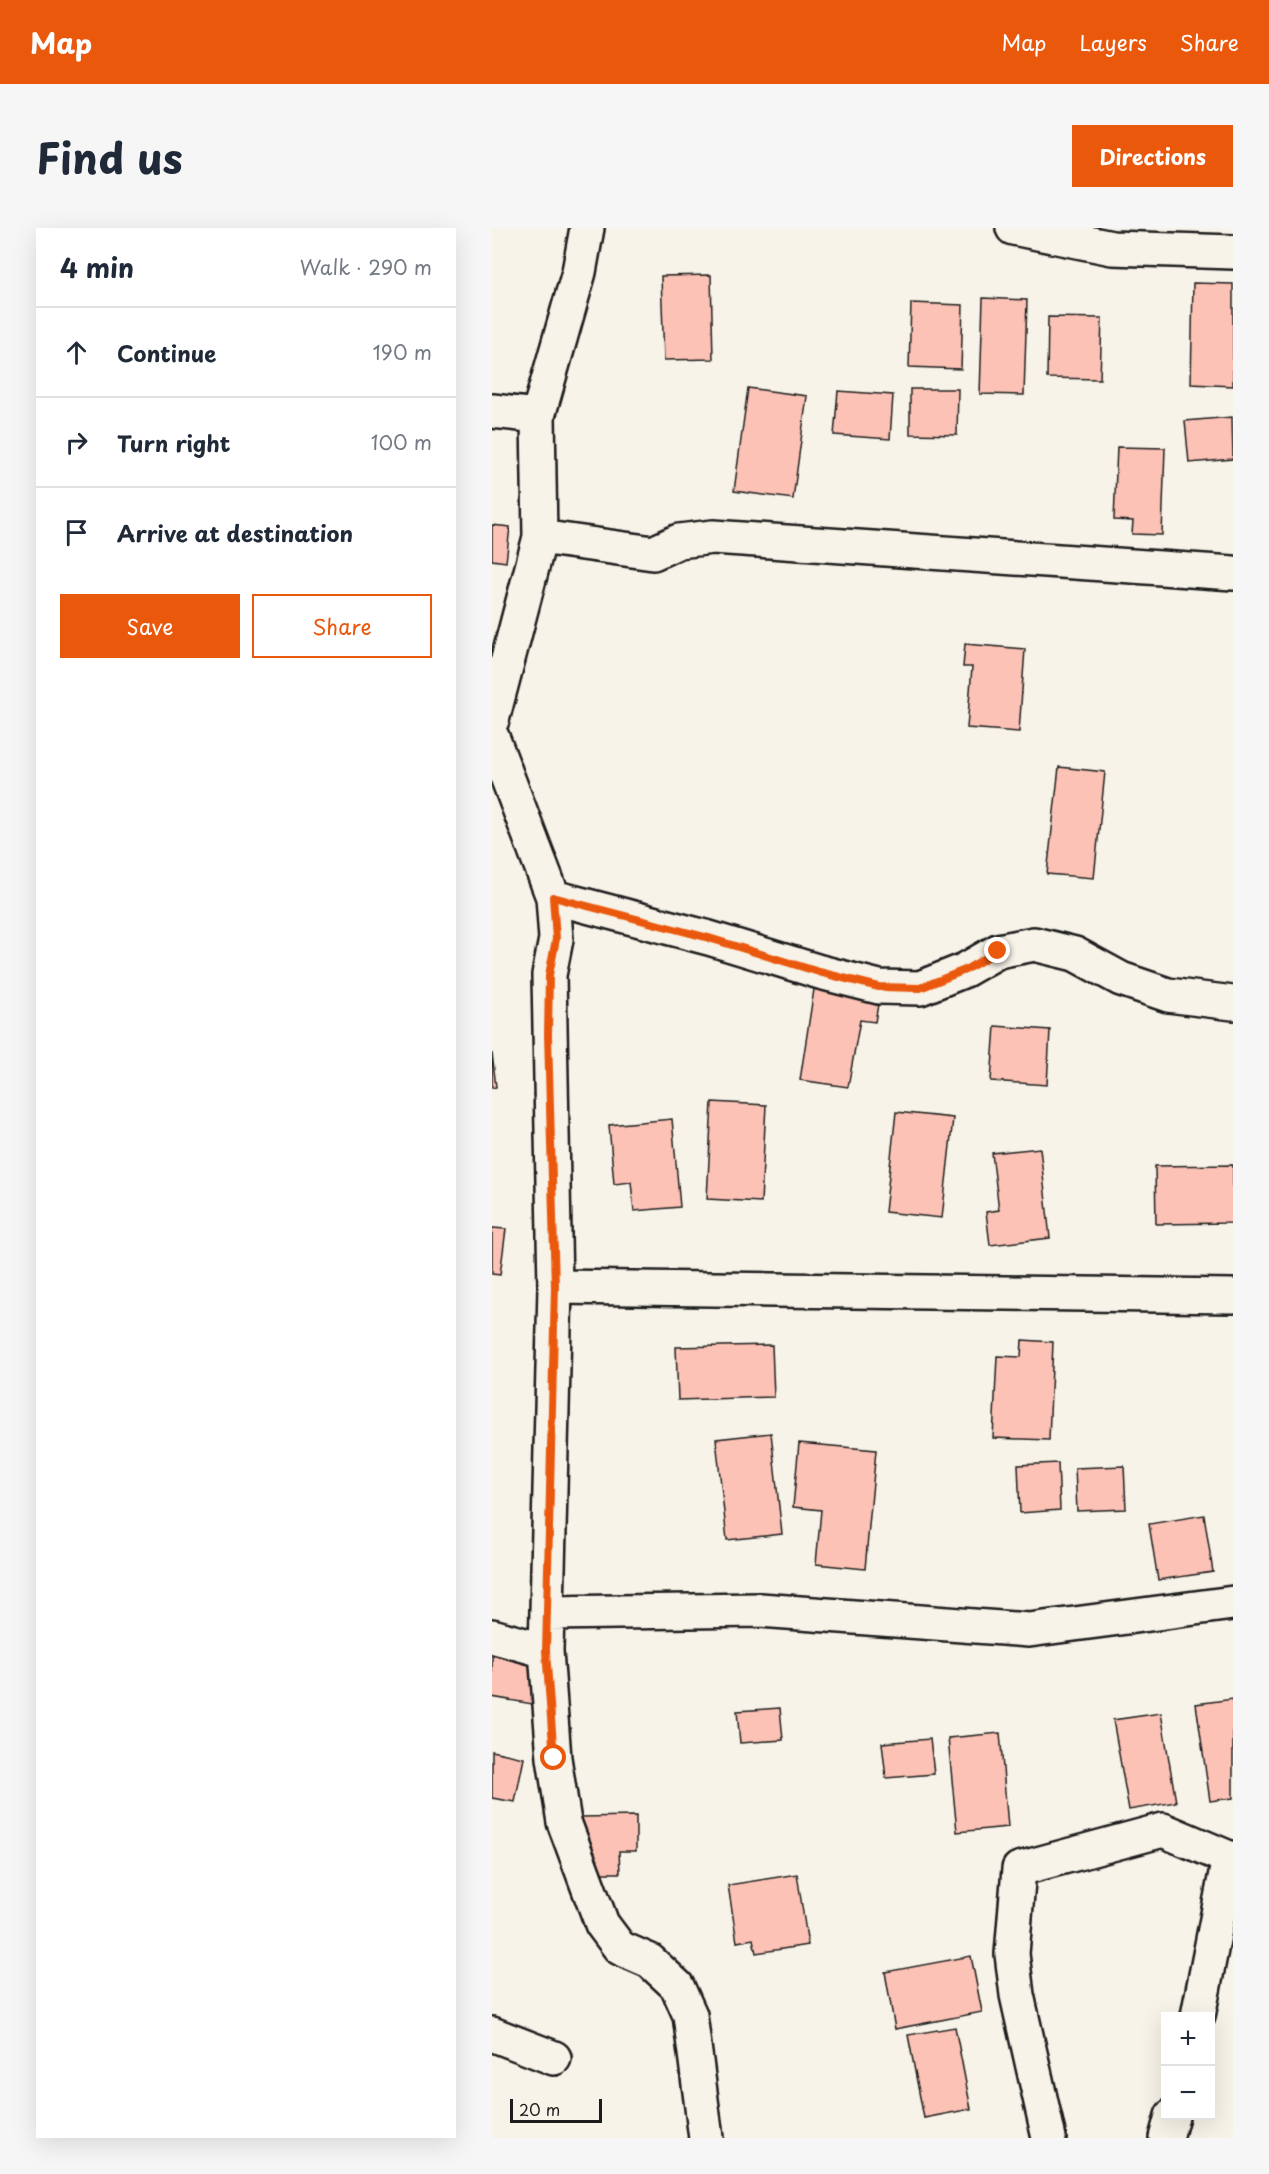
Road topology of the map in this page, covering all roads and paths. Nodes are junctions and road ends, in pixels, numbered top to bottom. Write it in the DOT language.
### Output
graph roads {
  1 [pos="587,228"];
  2 [pos="1013,228"];
  3 [pos="1233,252"];
  4 [pos="492,411"];
  5 [pos="538,416"];
  6 [pos="540,537"];
  7 [pos="1233,573"];
  8 [pos="492,720"];
  9 [pos="492,737"];
  10 [pos="553,897"];
  11 [pos="1233,1003"];
  12 [pos="555,1287"];
  13 [pos="1233,1296"];
  14 [pos="1233,1603"];
  15 [pos="548,1613"];
  16 [pos="492,1636"];
  17 [pos="546,1651"];
  18 [pos="1199,2012"];
  19 [pos="492,2034"];
  20 [pos="554,2058"];
  21 [pos="1171,2120"];
  22 [pos="706,2138"];
  23 [pos="1049,2138"];
  24 [pos="1166,2138"];
  1 -- 5 [label="street"];
  2 -- 3 [label="street"];
  4 -- 5 [label="street"];
  5 -- 6 [label="street"];
  6 -- 7 [label="street"];
  6 -- 8 [label="street"];
  9 -- 10 [label="street"];
  10 -- 11 [label="street"];
  10 -- 12 [label="street"];
  12 -- 13 [label="street"];
  12 -- 15 [label="street"];
  14 -- 15 [label="street"];
  15 -- 17 [label="street"];
  16 -- 17 [label="street"];
  17 -- 22 [label="street"];
  18 -- 23 [label="street"];
  19 -- 20 [label="street"];
  21 -- 24 [label="street"];
}
